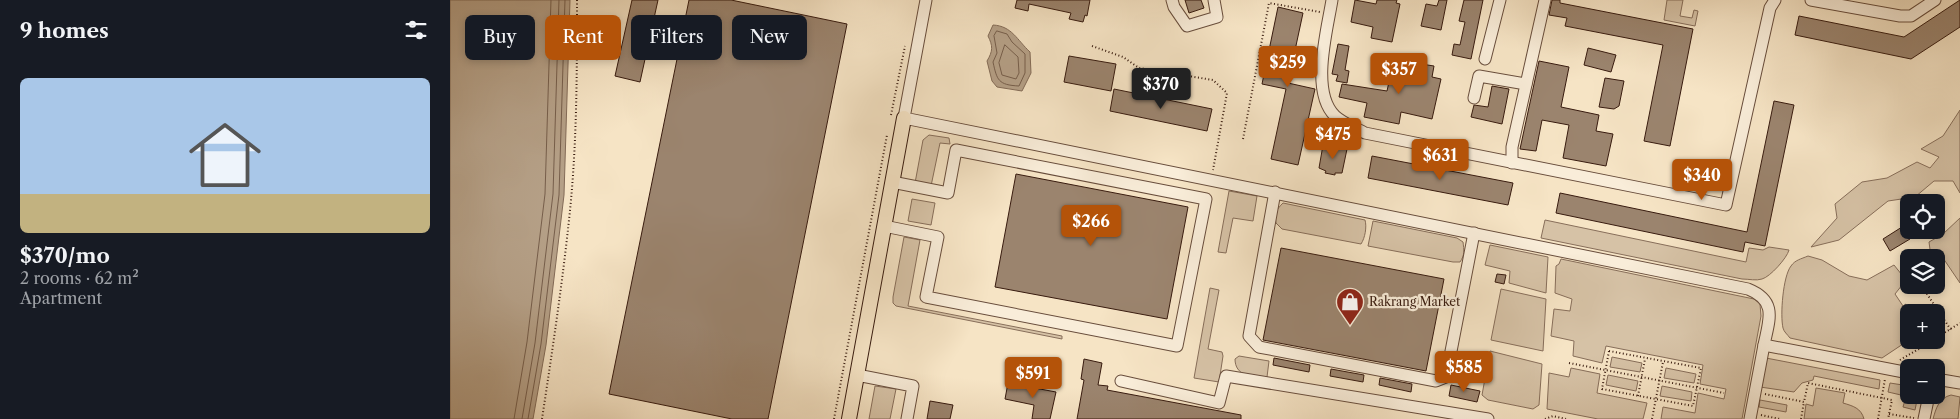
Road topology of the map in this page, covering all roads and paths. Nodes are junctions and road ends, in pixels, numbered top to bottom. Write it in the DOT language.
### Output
graph roads {
  1 [pos="577,0"];
  2 [pos="926,0"];
  3 [pos="1172,0"];
  4 [pos="1214,0"];
  5 [pos="1332,0"];
  6 [pos="1500,0"];
  7 [pos="1545,0"];
  8 [pos="1775,0"];
  9 [pos="1811,0"];
  10 [pos="1935,0"];
  11 [pos="1330,14"];
  12 [pos="907,38"];
  13 [pos="1092,46"];
  14 [pos="1484,59"];
  15 [pos="1526,84"];
  16 [pos="1474,98"];
  17 [pos="904,118"];
  18 [pos="890,122"];
  19 [pos="960,129"];
  20 [pos="888,132"];
  21 [pos="1243,139"];
  22 [pos="956,150"];
  23 [pos="1512,163"];
  24 [pos="1212,179"];
  25 [pos="892,182"];
  26 [pos="1275,192"];
  27 [pos="884,226"];
  28 [pos="1474,233"];
  29 [pos="1927,294"];
  30 [pos="1960,322"];
  31 [pos="1951,330"];
  32 [pos="1945,333"];
  33 [pos="1764,345"];
  34 [pos="1645,358"];
  35 [pos="1663,362"];
  36 [pos="1569,363"];
  37 [pos="1606,370"];
  38 [pos="1900,371"];
  39 [pos="857,375"];
  40 [pos="1641,377"];
  41 [pos="1945,380"];
  42 [pos="1121,381"];
  43 [pos="1660,381"];
  44 [pos="1960,383"];
  45 [pos="1697,388"];
  46 [pos="1755,392"];
  47 [pos="1724,393"];
  48 [pos="1638,396"];
  49 [pos="1656,399"];
  50 [pos="1804,402"];
  51 [pos="1927,404"];
  52 [pos="1889,414"];
  53 [pos="1750,416"];
  54 [pos="542,419"];
  55 [pos="834,419"];
  56 [pos="849,419"];
  57 [pos="907,419"];
  58 [pos="1488,419"];
  59 [pos="1546,419"];
  60 [pos="1566,419"];
  61 [pos="1652,419"];
  62 [pos="1780,419"];
  63 [pos="1801,419"];
  64 [pos="1888,419"];
  65 [pos="1918,419"];
  66 [pos="1924,419"];
  1 -- 54 [label="path"];
  2 -- 17 [label="street"];
  3 -- 4 [label="street"];
  5 -- 11 [label="street"];
  6 -- 14 [label="street"];
  7 -- 15 [label="street"];
  8 -- 23 [label="street"];
  9 -- 10 [label="street"];
  11 -- 21 [label="path"];
  11 -- 23 [label="street"];
  12 -- 18 [label="path"];
  13 -- 24 [label="path"];
  15 -- 16 [label="street"];
  15 -- 23 [label="street"];
  17 -- 19 [label="street"];
  17 -- 25 [label="main road"];
  19 -- 22 [label="street"];
  19 -- 24 [label="street"];
  20 -- 55 [label="path"];
  22 -- 25 [label="street"];
  22 -- 27 [label="street"];
  24 -- 26 [label="street"];
  25 -- 27 [label="main road"];
  26 -- 28 [label="street"];
  26 -- 28 [label="street"];
  27 -- 39 [label="main road"];
  28 -- 33 [label="street"];
  29 -- 31 [label="path"];
  30 -- 31 [label="path"];
  31 -- 32 [label="path"];
  33 -- 38 [label="street"];
  33 -- 46 [label="street"];
  34 -- 35 [label="path"];
  34 -- 37 [label="path"];
  34 -- 40 [label="path"];
  35 -- 43 [label="path"];
  35 -- 45 [label="path"];
  36 -- 37 [label="path"];
  37 -- 40 [label="path"];
  37 -- 48 [label="path"];
  39 -- 56 [label="main road"];
  39 -- 57 [label="street"];
  40 -- 43 [label="path"];
  40 -- 48 [label="path"];
  41 -- 44 [label="street"];
  42 -- 58 [label="street"];
  43 -- 45 [label="path"];
  43 -- 49 [label="path"];
  45 -- 47 [label="path"];
  45 -- 49 [label="path"];
  46 -- 50 [label="path"];
  46 -- 53 [label="street"];
  48 -- 49 [label="path"];
  49 -- 61 [label="path"];
  50 -- 52 [label="path"];
  50 -- 63 [label="path"];
  51 -- 66 [label="street"];
  52 -- 64 [label="path"];
  52 -- 65 [label="path"];
  53 -- 62 [label="path"];
  59 -- 60 [label="path"];
}
